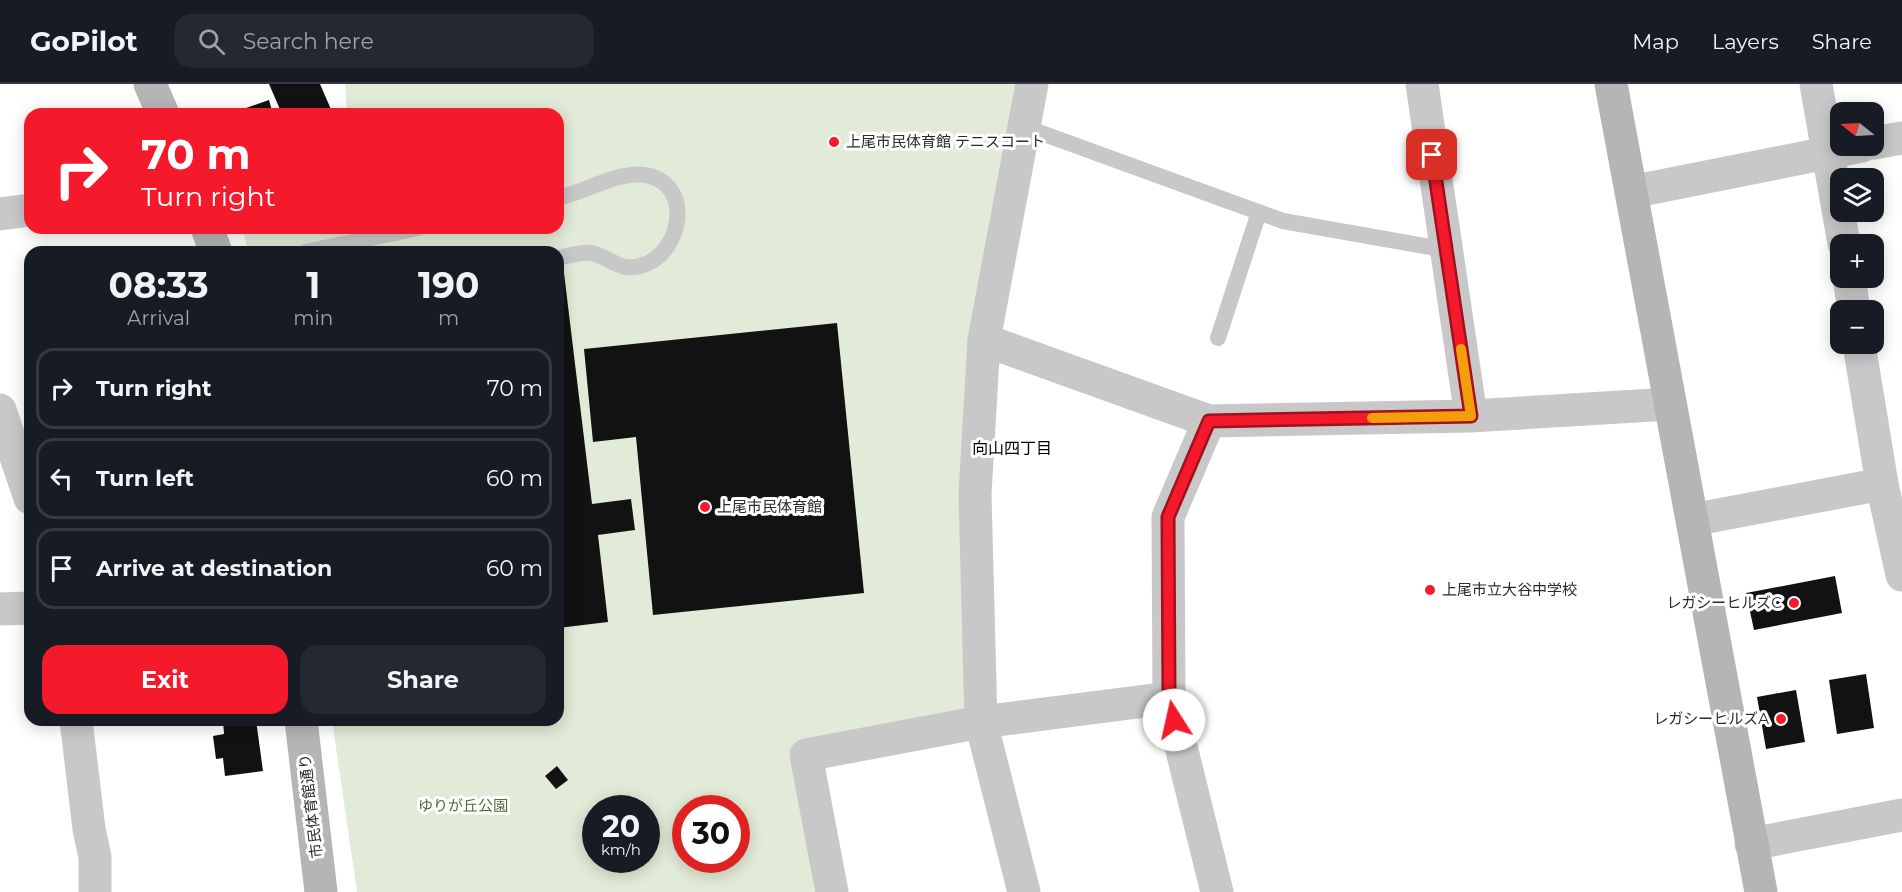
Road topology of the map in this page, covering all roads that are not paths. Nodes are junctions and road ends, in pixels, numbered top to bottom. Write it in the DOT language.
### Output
graph roads {
  1 [pos="150,84"];
  2 [pos="1032,84"];
  3 [pos="1422,84"];
  4 [pos="1611,84"];
  5 [pos="1816,84"];
  6 [pos="160,108"];
  7 [pos="1025,127"];
  8 [pos="1902,138"];
  9 [pos="1884,142"];
  10 [pos="1829,152"];
  11 [pos="1630,192"];
  12 [pos="564,197"];
  13 [pos="24,211"];
  14 [pos="1259,212"];
  15 [pos="0,214"];
  16 [pos="390,234"];
  17 [pos="1842,234"];
  18 [pos="333,246"];
  19 [pos="1447,250"];
  20 [pos="564,257"];
  21 [pos="1218,338"];
  22 [pos="984,340"];
  23 [pos="1862,354"];
  24 [pos="1670,404"];
  25 [pos="0,410"];
  26 [pos="1471,416"];
  27 [pos="1209,421"];
  28 [pos="1889,448"];
  29 [pos="1882,484"];
  30 [pos="19,492"];
  31 [pos="1692,520"];
  32 [pos="1902,575"];
  33 [pos="24,608"];
  34 [pos="0,609"];
  35 [pos="1169,698"];
  36 [pos="981,722"];
  37 [pos="77,726"];
  38 [pos="302,726"];
  39 [pos="1902,815"];
  40 [pos="1751,844"];
  41 [pos="95,892"];
  42 [pos="321,892"];
  43 [pos="832,892"];
  44 [pos="1024,892"];
  45 [pos="1217,892"];
  46 [pos="1761,892"];
  1 -- 6 [label="street"];
  2 -- 7 [label="street"];
  3 -- 19 [label="street"];
  4 -- 11 [label="street"];
  5 -- 10 [label="street"];
  7 -- 14 [label="lane"];
  7 -- 22 [label="street"];
  8 -- 9 [label="street"];
  10 -- 11 [label="street"];
  10 -- 17 [label="street"];
  11 -- 24 [label="street"];
  12 -- 20 [label="lane"];
  13 -- 15 [label="street"];
  14 -- 19 [label="lane"];
  14 -- 21 [label="lane"];
  16 -- 18 [label="lane"];
  19 -- 26 [label="street"];
  22 -- 27 [label="street"];
  22 -- 36 [label="street"];
  23 -- 28 [label="street"];
  24 -- 26 [label="street"];
  24 -- 31 [label="street"];
  25 -- 30 [label="street"];
  26 -- 27 [label="street"];
  27 -- 35 [label="street"];
  28 -- 29 [label="street"];
  29 -- 31 [label="street"];
  29 -- 32 [label="street"];
  31 -- 40 [label="street"];
  33 -- 34 [label="street"];
  35 -- 36 [label="street"];
  35 -- 45 [label="street"];
  36 -- 43 [label="street"];
  36 -- 44 [label="street"];
  37 -- 41 [label="street"];
  38 -- 42 [label="street, 市民体育館通り"];
  39 -- 40 [label="street"];
  40 -- 46 [label="street"];
}
